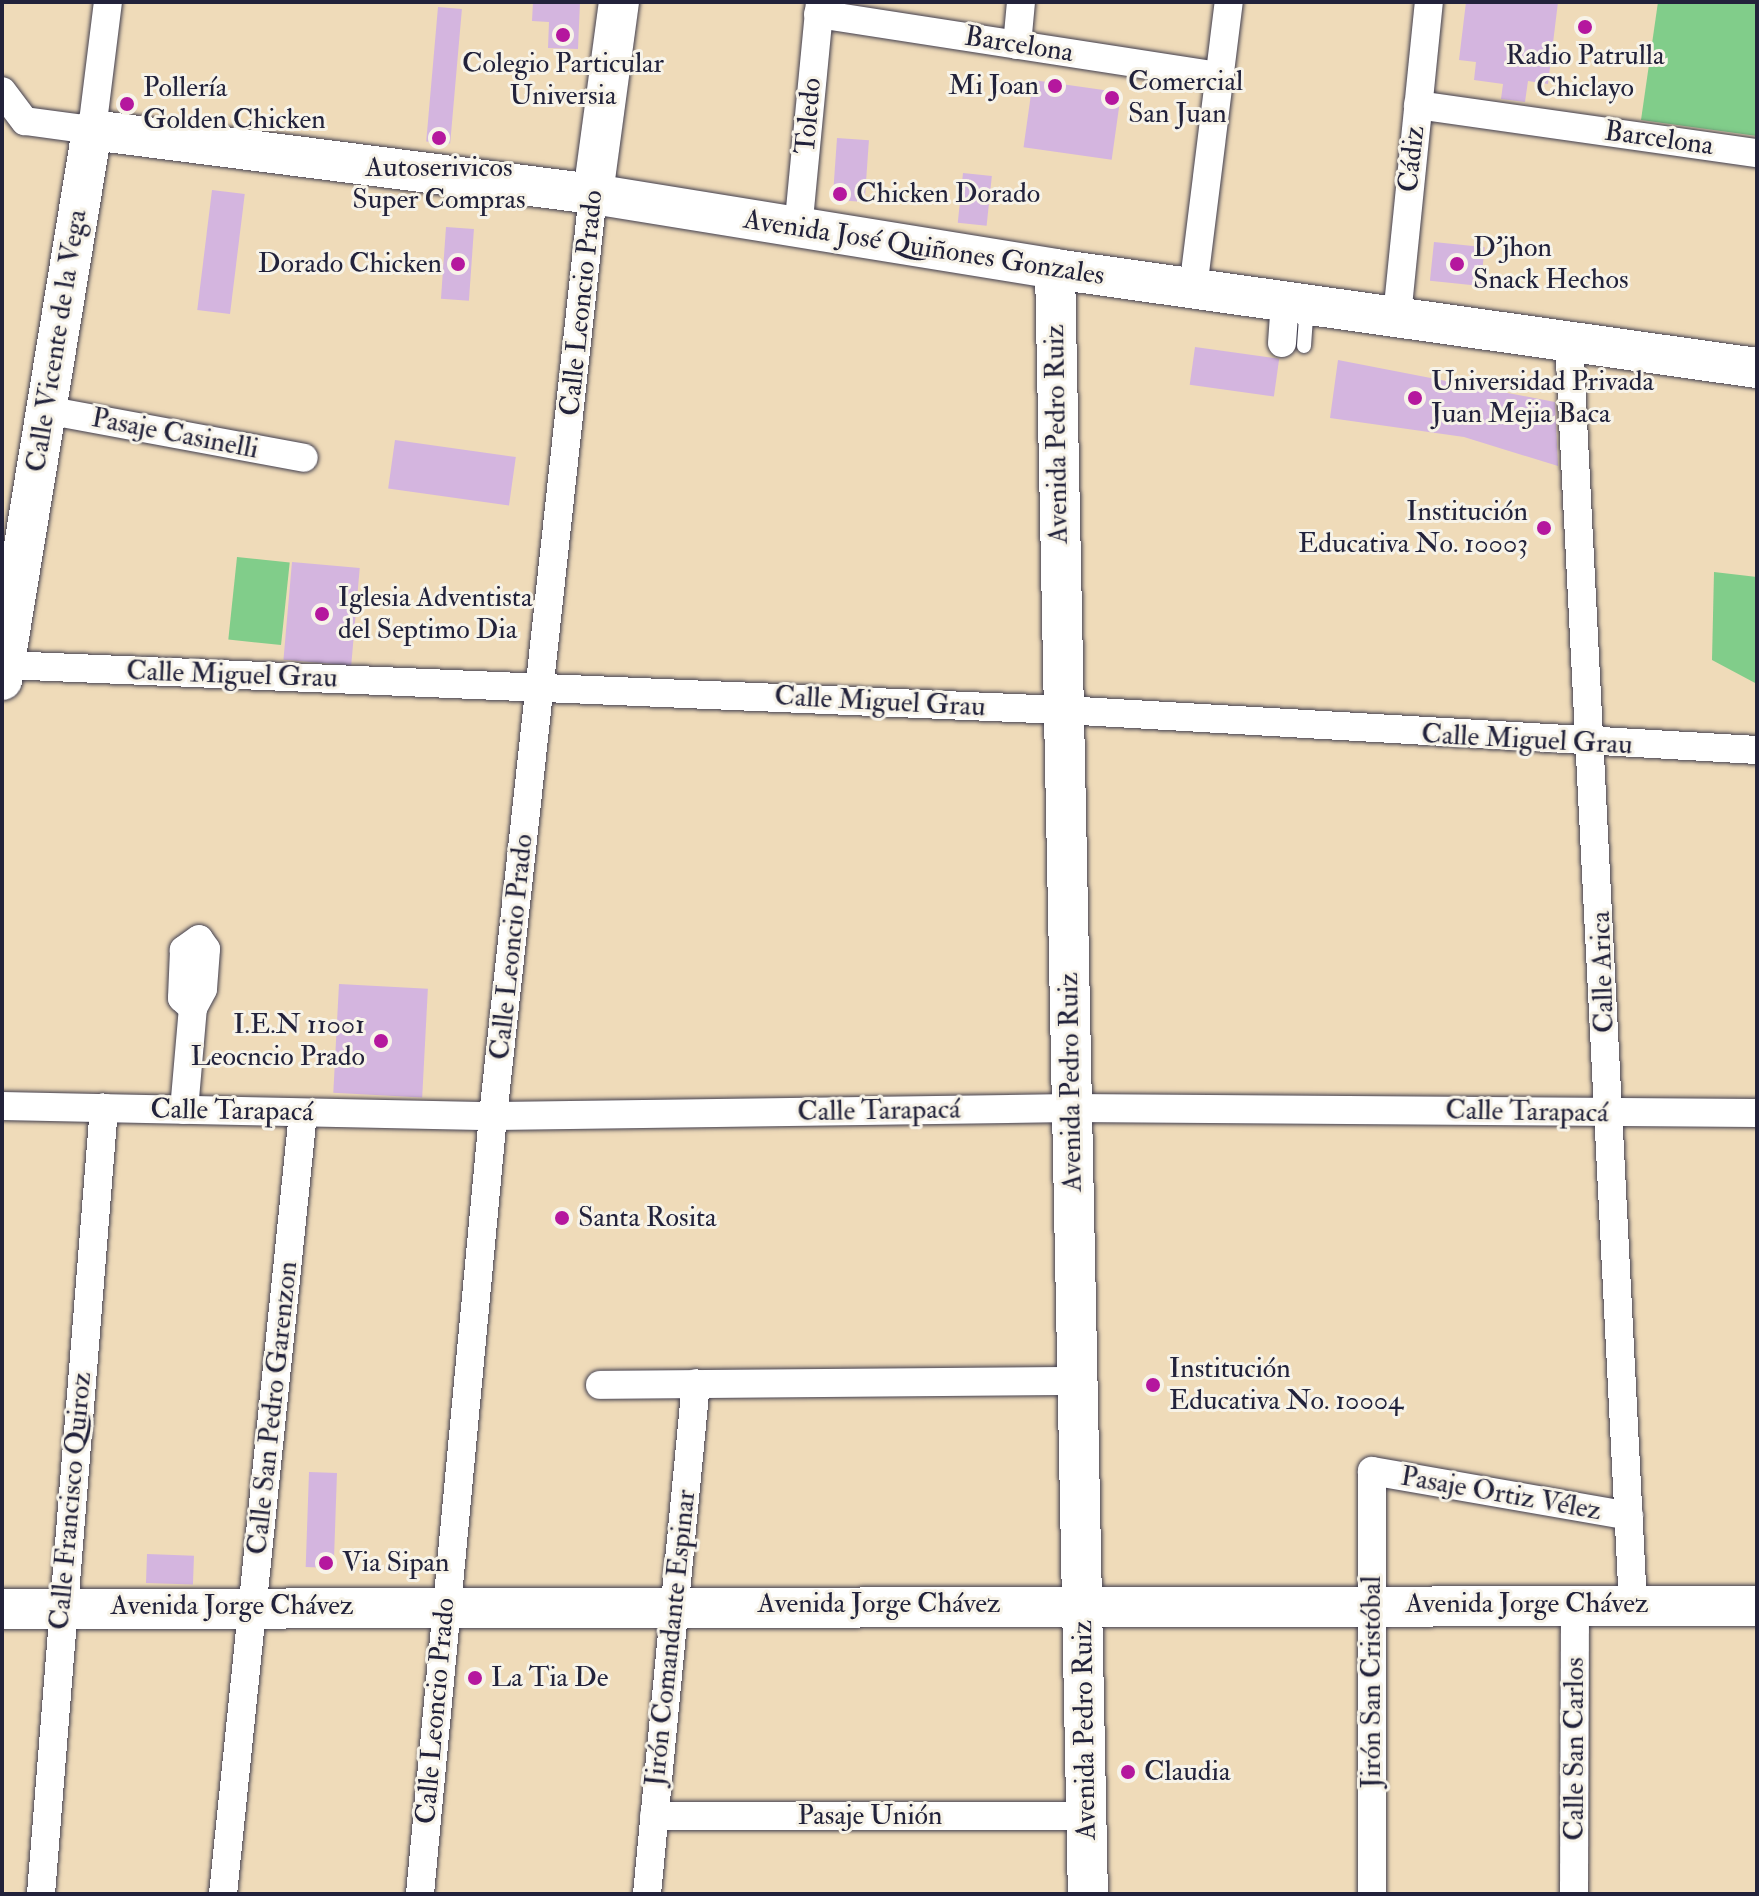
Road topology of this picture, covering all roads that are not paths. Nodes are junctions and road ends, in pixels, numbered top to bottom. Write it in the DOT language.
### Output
graph roads {
  1 [pos="108,2"];
  2 [pos="619,2"];
  3 [pos="1021,2"];
  4 [pos="1229,2"];
  5 [pos="1429,2"];
  6 [pos="819,8"];
  7 [pos="1017,45"];
  8 [pos="1220,76"];
  9 [pos="2,91"];
  10 [pos="1418,105"];
  11 [pos="92,130"];
  12 [pos="1757,153"];
  13 [pos="593,194"];
  14 [pos="798,230"];
  15 [pos="1055,269"];
  16 [pos="1193,289"];
  17 [pos="1296,303"];
  18 [pos="1397,316"];
  19 [pos="1569,341"];
  20 [pos="1293,345"];
  21 [pos="1757,368"];
  22 [pos="46,410"];
  23 [pos="304,458"];
  24 [pos="3,670"];
  25 [pos="541,687"];
  26 [pos="1063,710"];
  27 [pos="1593,746"];
  28 [pos="1757,750"];
  29 [pos="193,1008"];
  30 [pos="2,1106"];
  31 [pos="104,1108"];
  32 [pos="1071,1108"];
  33 [pos="184,1110"];
  34 [pos="303,1113"];
  35 [pos="1608,1113"];
  36 [pos="1757,1113"];
  37 [pos="493,1116"];
  38 [pos="1078,1381"];
  39 [pos="696,1383"];
  40 [pos="600,1385"];
  41 [pos="1372,1471"];
  42 [pos="1629,1516"];
  43 [pos="1371,1603"];
  44 [pos="1575,1603"];
  45 [pos="445,1604"];
  46 [pos="674,1604"];
  47 [pos="1083,1604"];
  48 [pos="1633,1605"];
  49 [pos="1757,1606"];
  50 [pos="252,1607"];
  51 [pos="62,1608"];
  52 [pos="2,1609"];
  53 [pos="654,1816"];
  54 [pos="1087,1816"];
  55 [pos="41,1894"];
  56 [pos="223,1894"];
  57 [pos="420,1894"];
  58 [pos="647,1894"];
  59 [pos="1088,1894"];
  60 [pos="1372,1894"];
  61 [pos="1574,1894"];
  1 -- 11 [label="street, Calle Vicente de la Vega"];
  2 -- 13 [label="street, Calle Leoncio Prado"];
  3 -- 7 [label="street"];
  4 -- 8 [label="street"];
  5 -- 10 [label="street, Cádiz"];
  6 -- 7 [label="street, Barcelona"];
  6 -- 14 [label="street, Toledo"];
  7 -- 8 [label="street, Barcelona"];
  8 -- 16 [label="street"];
  9 -- 11 [label="street"];
  10 -- 12 [label="street, Barcelona"];
  10 -- 18 [label="street, Cádiz"];
  11 -- 13 [label="street, Avenida José Quiñones Gonzales"];
  11 -- 22 [label="street, Calle Vicente de la Vega"];
  13 -- 14 [label="street, Avenida José Quiñones Gonzales"];
  13 -- 25 [label="street, Calle Leoncio Prado"];
  14 -- 15 [label="street, Avenida José Quiñones Gonzales"];
  15 -- 16 [label="street, Avenida José Quiñones Gonzales"];
  15 -- 26 [label="street, Avenida Pedro Ruiz"];
  16 -- 17 [label="street, Avenida José Quiñones Gonzales"];
  17 -- 18 [label="street, Avenida José Quiñones Gonzales"];
  17 -- 20 [label="street"];
  18 -- 19 [label="street, Avenida José Quiñones Gonzales"];
  19 -- 21 [label="street, Avenida José Quiñones Gonzales"];
  19 -- 27 [label="street, Calle Arica"];
  22 -- 23 [label="street, Pasaje Casinelli"];
  22 -- 24 [label="street, Calle Vicente de la Vega"];
  24 -- 25 [label="street, Calle Miguel Grau"];
  25 -- 26 [label="street, Calle Miguel Grau"];
  25 -- 37 [label="street, Calle Leoncio Prado"];
  26 -- 27 [label="street, Calle Miguel Grau"];
  26 -- 32 [label="street, Avenida Pedro Ruiz"];
  27 -- 28 [label="street, Calle Miguel Grau"];
  27 -- 35 [label="street, Calle Arica"];
  29 -- 33 [label="street"];
  30 -- 31 [label="street, Calle Tarapacá"];
  31 -- 33 [label="street, Calle Tarapacá"];
  31 -- 51 [label="street, Calle Francisco Quiroz"];
  32 -- 35 [label="street, Calle Tarapacá"];
  32 -- 37 [label="street, Calle Tarapacá"];
  32 -- 38 [label="street, Avenida Pedro Ruiz"];
  33 -- 34 [label="street, Calle Tarapacá"];
  34 -- 37 [label="street, Calle Tarapacá"];
  34 -- 50 [label="street, Calle San Pedro Garenzon"];
  35 -- 36 [label="street, Calle Tarapacá"];
  35 -- 42 [label="street, Calle Arica"];
  37 -- 45 [label="street, Calle Leoncio Prado"];
  38 -- 39 [label="street"];
  38 -- 47 [label="street, Avenida Pedro Ruiz"];
  39 -- 40 [label="street"];
  39 -- 46 [label="street, Jirón Comandante Espinar"];
  41 -- 42 [label="street, Pasaje Ortiz Vélez"];
  41 -- 43 [label="street, Jirón San Cristóbal"];
  42 -- 48 [label="street, Calle Arica"];
  43 -- 44 [label="street, Avenida Jorge Chávez"];
  43 -- 47 [label="street, Avenida Jorge Chávez"];
  43 -- 60 [label="street, Jirón San Cristóbal"];
  44 -- 48 [label="street, Avenida Jorge Chávez"];
  44 -- 61 [label="street, Calle San Carlos"];
  45 -- 46 [label="street, Avenida Jorge Chávez"];
  45 -- 50 [label="street, Avenida Jorge Chávez"];
  45 -- 57 [label="street, Calle Leoncio Prado"];
  46 -- 47 [label="street, Avenida Jorge Chávez"];
  46 -- 53 [label="street, Jirón Comandante Espinar"];
  47 -- 54 [label="street, Avenida Pedro Ruiz"];
  48 -- 49 [label="street, Avenida Jorge Chávez"];
  50 -- 51 [label="street, Avenida Jorge Chávez"];
  50 -- 56 [label="street, Calle San Pedro Garenzon"];
  51 -- 52 [label="street, Avenida Jorge Chávez"];
  51 -- 55 [label="street, Calle Francisco Quiroz"];
  53 -- 54 [label="street, Pasaje Unión"];
  53 -- 58 [label="street, Jirón Comandante Espinar"];
  54 -- 59 [label="street, Avenida Pedro Ruiz"];
}
